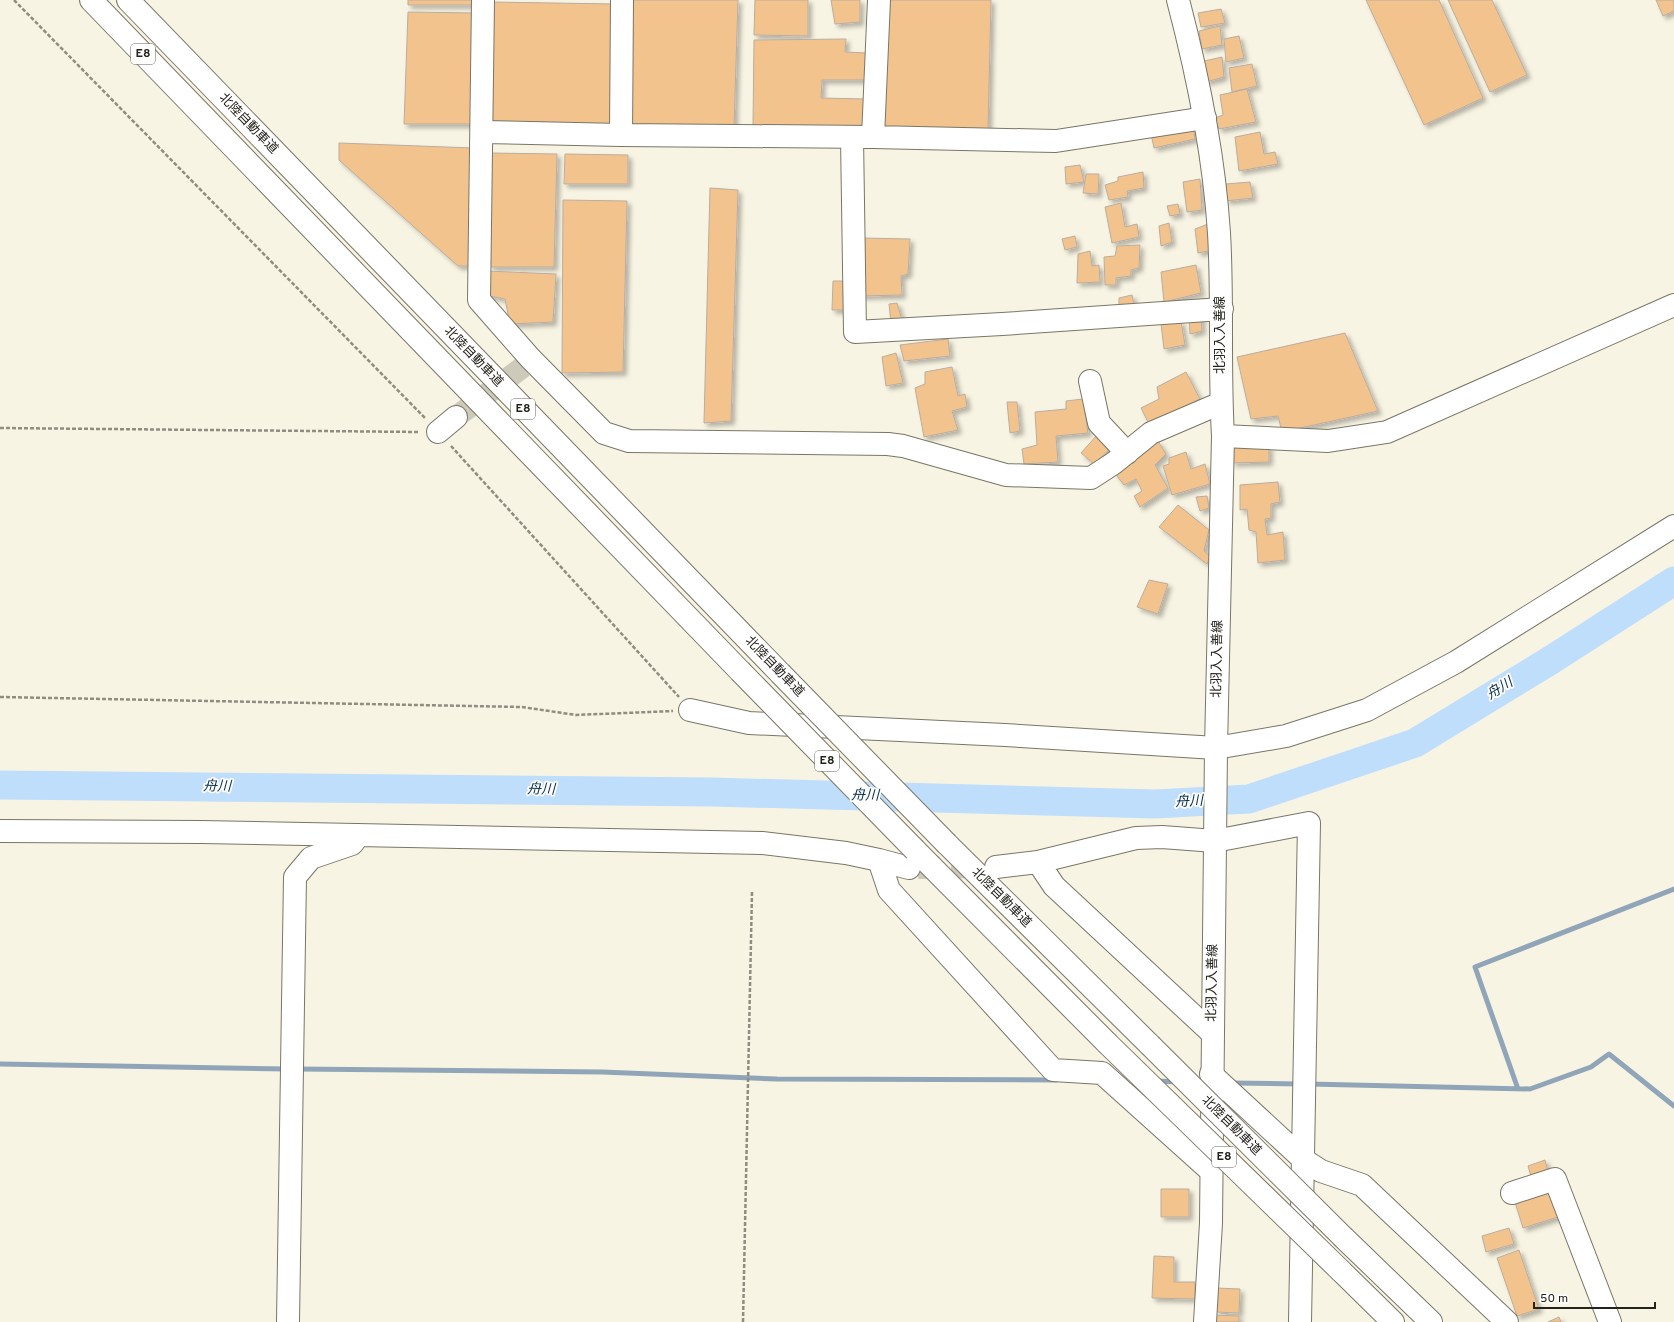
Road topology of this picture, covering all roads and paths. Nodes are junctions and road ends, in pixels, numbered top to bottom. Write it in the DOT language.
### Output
graph roads {
  1 [pos="14,0"];
  2 [pos="91,0"];
  3 [pos="128,0"];
  4 [pos="484,0"];
  5 [pos="622,0"];
  6 [pos="879,0"];
  7 [pos="1178,0"];
  8 [pos="1205,118"];
  9 [pos="482,132"];
  10 [pos="621,135"];
  11 [pos="852,137"];
  12 [pos="874,137"];
  13 [pos="1674,305"];
  14 [pos="1222,309"];
  15 [pos="1090,381"];
  16 [pos="1221,403"];
  17 [pos="456,418"];
  18 [pos="0,428"];
  19 [pos="438,432"];
  20 [pos="1223,436"];
  21 [pos="1127,453"];
  22 [pos="1674,526"];
  23 [pos="0,697"];
  24 [pos="690,710"];
  25 [pos="1216,748"];
  26 [pos="0,831"];
  27 [pos="359,835"];
  28 [pos="1215,836"];
  29 [pos="912,859"];
  30 [pos="879,860"];
  31 [pos="1038,862"];
  32 [pos="996,867"];
  33 [pos="752,892"];
  34 [pos="1212,1033"];
  35 [pos="1211,1074"];
  36 [pos="1304,1160"];
  37 [pos="1211,1171"];
  38 [pos="1512,1193"];
  39 [pos="288,1322"];
  40 [pos="743,1322"];
  41 [pos="1205,1322"];
  42 [pos="1300,1322"];
  43 [pos="1393,1322"];
  44 [pos="1431,1322"];
  45 [pos="1507,1322"];
  46 [pos="1610,1322"];
  1 -- 19 [label="path"];
  2 -- 29 [label="main road, 北陸自動車道 / E8, bridge"];
  3 -- 44 [label="main road, 北陸自動車道 / E8, bridge"];
  4 -- 9 [label="main road"];
  5 -- 10 [label="main road"];
  6 -- 12 [label="main road"];
  7 -- 8 [label="main road, 北羽入入善線"];
  8 -- 12 [label="main road"];
  8 -- 14 [label="main road, 北羽入入善線"];
  9 -- 10 [label="main road"];
  9 -- 21 [label="main road"];
  10 -- 11 [label="main road"];
  11 -- 12 [label="main road"];
  11 -- 14 [label="main road"];
  13 -- 20 [label="main road"];
  14 -- 16 [label="main road, 北羽入入善線"];
  15 -- 21 [label="main road"];
  16 -- 20 [label="main road, 北羽入入善線"];
  16 -- 21 [label="main road"];
  17 -- 19 [label="main road"];
  18 -- 19 [label="path"];
  19 -- 24 [label="path"];
  20 -- 25 [label="main road, 北羽入入善線"];
  22 -- 25 [label="main road"];
  23 -- 24 [label="path"];
  24 -- 25 [label="main road"];
  25 -- 28 [label="main road, 北羽入入善線"];
  26 -- 27 [label="main road"];
  27 -- 30 [label="main road"];
  27 -- 39 [label="main road"];
  28 -- 31 [label="main road"];
  28 -- 34 [label="main road, 北羽入入善線"];
  28 -- 36 [label="main road"];
  29 -- 30 [label="main road"];
  29 -- 43 [label="main road, 北陸自動車道 / E8, bridge"];
  30 -- 37 [label="main road"];
  31 -- 32 [label="main road"];
  31 -- 34 [label="main road"];
  33 -- 40 [label="path"];
  34 -- 35 [label="main road, 北羽入入善線"];
  35 -- 36 [label="main road"];
  35 -- 37 [label="main road, 北羽入入善線"];
  36 -- 42 [label="main road"];
  36 -- 45 [label="main road"];
  37 -- 41 [label="main road, 北羽入入善線"];
  38 -- 46 [label="main road"];
}
